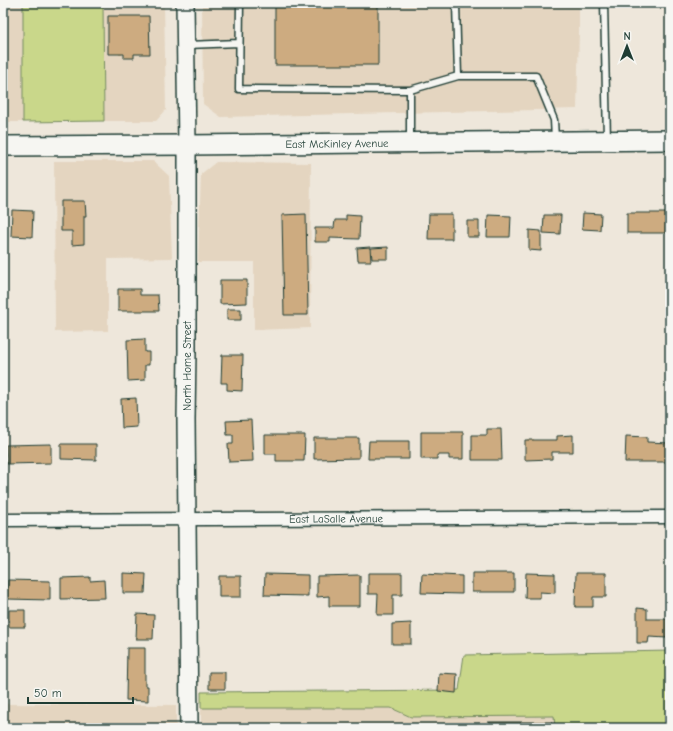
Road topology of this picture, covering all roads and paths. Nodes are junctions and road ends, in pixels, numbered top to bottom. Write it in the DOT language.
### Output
graph roads {
  1 [pos="185,3"];
  2 [pos="240,3"];
  3 [pos="456,3"];
  4 [pos="604,3"];
  5 [pos="239,43"];
  6 [pos="186,45"];
  7 [pos="458,76"];
  8 [pos="410,90"];
  9 [pos="670,140"];
  10 [pos="555,141"];
  11 [pos="607,141"];
  12 [pos="410,143"];
  13 [pos="187,145"];
  14 [pos="3,146"];
  15 [pos="670,517"];
  16 [pos="188,519"];
  17 [pos="3,520"];
  18 [pos="189,728"];
  1 -- 6 [label="street, North Home Street"];
  2 -- 5 [label="lane"];
  3 -- 7 [label="lane"];
  4 -- 11 [label="lane"];
  5 -- 6 [label="lane"];
  5 -- 8 [label="lane"];
  6 -- 13 [label="street, North Home Street"];
  7 -- 8 [label="lane"];
  7 -- 10 [label="lane"];
  8 -- 12 [label="lane"];
  9 -- 11 [label="main road, East McKinley Avenue"];
  10 -- 11 [label="main road, East McKinley Avenue"];
  10 -- 12 [label="main road, East McKinley Avenue"];
  12 -- 13 [label="main road, East McKinley Avenue"];
  13 -- 14 [label="main road, East McKinley Avenue"];
  13 -- 16 [label="street, North Home Street"];
  15 -- 16 [label="street, East LaSalle Avenue"];
  16 -- 17 [label="street, East LaSalle Avenue"];
  16 -- 18 [label="street, North Home Street"];
}
